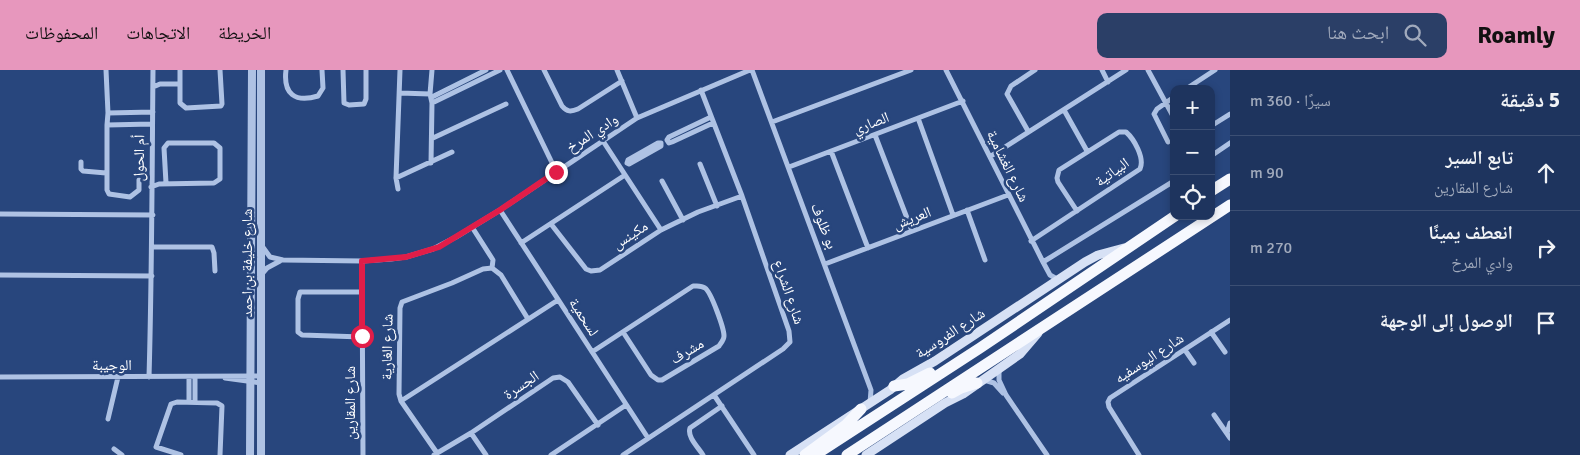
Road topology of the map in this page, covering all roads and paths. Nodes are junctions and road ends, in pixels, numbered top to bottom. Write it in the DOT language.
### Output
graph roads {
  1 [pos="106,70"];
  2 [pos="153,70"];
  3 [pos="180,70"];
  4 [pos="220,70"];
  5 [pos="252,70"];
  6 [pos="261,70"];
  7 [pos="286,70"];
  8 [pos="322,70"];
  9 [pos="343,70"];
  10 [pos="366,70"];
  11 [pos="400,70"];
  12 [pos="432,70"];
  13 [pos="486,70"];
  14 [pos="500,70"];
  15 [pos="507,70"];
  16 [pos="544,70"];
  17 [pos="617,70"];
  18 [pos="751,70"];
  19 [pos="911,70"];
  20 [pos="946,70"];
  21 [pos="1035,70"];
  22 [pos="1102,70"];
  23 [pos="1126,70"];
  24 [pos="1148,70"];
  25 [pos="1215,70"];
  26 [pos="622,81"];
  27 [pos="1108,82"];
  28 [pos="179,84"];
  29 [pos="1192,85"];
  30 [pos="153,87"];
  31 [pos="701,90"];
  32 [pos="400,93"];
  33 [pos="432,98"];
  34 [pos="1170,99"];
  35 [pos="962,101"];
  36 [pos="1165,102"];
  37 [pos="506,104"];
  38 [pos="1064,110"];
  39 [pos="1170,111"];
  40 [pos="152,112"];
  41 [pos="108,113"];
  42 [pos="1230,114"];
  43 [pos="711,117"];
  44 [pos="637,118"];
  45 [pos="918,118"];
  46 [pos="772,122"];
  47 [pos="713,123"];
  48 [pos="1215,123"];
  49 [pos="152,124"];
  50 [pos="107,125"];
  51 [pos="693,125"];
  52 [pos="696,131"];
  53 [pos="1028,132"];
  54 [pos="875,134"];
  55 [pos="433,138"];
  56 [pos="603,141"];
  57 [pos="1168,142"];
  58 [pos="1230,143"];
  59 [pos="650,150"];
  60 [pos="831,151"];
  61 [pos="452,152"];
  62 [pos="1087,152"];
  63 [pos="1215,153"];
  64 [pos="991,156"];
  65 [pos="81,162"];
  66 [pos="431,163"];
  67 [pos="700,164"];
  68 [pos="789,167"];
  69 [pos="620,168"];
  70 [pos="556,172"];
  71 [pos="106,173"];
  72 [pos="625,175"];
  73 [pos="396,178"];
  74 [pos="1230,179"];
  75 [pos="139,180"];
  76 [pos="662,181"];
  77 [pos="1170,183"];
  78 [pos="166,184"];
  79 [pos="151,187"];
  80 [pos="1215,188"];
  81 [pos="398,189"];
  82 [pos="1008,195"];
  83 [pos="742,196"];
  84 [pos="1230,196"];
  85 [pos="1230,205"];
  86 [pos="717,206"];
  87 [pos="1215,207"];
  88 [pos="500,210"];
  89 [pos="967,210"];
  90 [pos="1077,211"];
  91 [pos="0,214"];
  92 [pos="153,215"];
  93 [pos="953,215"];
  94 [pos="1170,219"];
  95 [pos="683,220"];
  96 [pos="1201,220"];
  97 [pos="551,224"];
  98 [pos="472,227"];
  99 [pos="1196,227"];
  100 [pos="661,230"];
  101 [pos="912,231"];
  102 [pos="260,240"];
  103 [pos="1031,240"];
  104 [pos="521,243"];
  105 [pos="1132,246"];
  106 [pos="152,247"];
  107 [pos="868,248"];
  108 [pos="283,260"];
  109 [pos="985,260"];
  110 [pos="362,261"];
  111 [pos="1042,262"];
  112 [pos="825,264"];
  113 [pos="492,268"];
  114 [pos="215,271"];
  115 [pos="1048,272"];
  116 [pos="0,275"];
  117 [pos="152,276"];
  118 [pos="261,277"];
  119 [pos="1057,279"];
  120 [pos="1048,285"];
  121 [pos="362,292"];
  122 [pos="558,300"];
  123 [pos="528,319"];
  124 [pos="1230,320"];
  125 [pos="1042,327"];
  126 [pos="624,332"];
  127 [pos="1211,332"];
  128 [pos="362,336"];
  129 [pos="1185,350"];
  130 [pos="592,352"];
  131 [pos="1225,352"];
  132 [pos="972,353"];
  133 [pos="1194,362"];
  134 [pos="1000,368"];
  135 [pos="0,377"];
  136 [pos="118,377"];
  137 [pos="149,377"];
  138 [pos="192,377"];
  139 [pos="250,379"];
  140 [pos="261,380"];
  141 [pos="980,381"];
  142 [pos="871,390"];
  143 [pos="890,390"];
  144 [pos="714,395"];
  145 [pos="1006,395"];
  146 [pos="401,401"];
  147 [pos="189,402"];
  148 [pos="196,402"];
  149 [pos="626,405"];
  150 [pos="722,406"];
  151 [pos="865,406"];
  152 [pos="1214,415"];
  153 [pos="108,419"];
  154 [pos="1230,423"];
  155 [pos="598,425"];
  156 [pos="471,433"];
  157 [pos="1228,436"];
  158 [pos="874,437"];
  159 [pos="648,438"];
  160 [pos="114,449"];
  161 [pos="436,454"];
  162 [pos="122,455"];
  163 [pos="181,455"];
  164 [pos="220,455"];
  165 [pos="250,455"];
  166 [pos="261,455"];
  167 [pos="363,455"];
  168 [pos="486,455"];
  169 [pos="551,455"];
  170 [pos="623,455"];
  171 [pos="703,455"];
  172 [pos="754,455"];
  173 [pos="790,455"];
  174 [pos="805,455"];
  175 [pos="815,455"];
  176 [pos="847,455"];
  177 [pos="866,455"];
  178 [pos="1047,455"];
  179 [pos="1139,455"];
  1 -- 41 [label="street"];
  2 -- 30 [label="street, أم الحول"];
  3 -- 28 [label="street"];
  4 -- 28 [label="street"];
  5 -- 139 [label="street, شارع خليفة بن احمد"];
  6 -- 102 [label="street, شارع خليفة بن احمد"];
  7 -- 8 [label="street"];
  9 -- 10 [label="street"];
  11 -- 32 [label="street"];
  12 -- 33 [label="street"];
  13 -- 33 [label="street"];
  14 -- 33 [label="street"];
  15 -- 70 [label="street"];
  16 -- 26 [label="street"];
  17 -- 26 [label="street"];
  18 -- 31 [label="street, وادي المرخ"];
  18 -- 46 [label="street, بو ظلوف"];
  19 -- 46 [label="street"];
  20 -- 35 [label="street, شارع الغشامية"];
  21 -- 53 [label="street"];
  22 -- 27 [label="street"];
  23 -- 27 [label="street"];
  24 -- 36 [label="street"];
  25 -- 29 [label="street"];
  26 -- 44 [label="street"];
  27 -- 38 [label="street"];
  28 -- 30 [label="street"];
  30 -- 40 [label="street, أم الحول"];
  31 -- 43 [label="street, شارع الشراع"];
  31 -- 44 [label="street, وادي المرخ"];
  32 -- 33 [label="street"];
  32 -- 73 [label="street"];
  33 -- 55 [label="street"];
  34 -- 36 [label="street"];
  35 -- 45 [label="street, الصاري"];
  35 -- 64 [label="street, شارع الغشامية"];
  36 -- 39 [label="street"];
  36 -- 57 [label="street"];
  37 -- 55 [label="street"];
  38 -- 53 [label="street"];
  38 -- 62 [label="street, البياتية"];
  40 -- 41 [label="street"];
  40 -- 49 [label="street, أم الحول"];
  41 -- 50 [label="street"];
  42 -- 48 [label="street"];
  43 -- 47 [label="street, شارع الشراع"];
  43 -- 51 [label="street"];
  44 -- 56 [label="street, وادي المرخ"];
  45 -- 54 [label="street, الصاري"];
  45 -- 93 [label="street"];
  46 -- 68 [label="street, بو ظلوف"];
  47 -- 52 [label="street"];
  47 -- 83 [label="street, شارع الشراع"];
  49 -- 50 [label="street"];
  49 -- 79 [label="street, أم الحول"];
  50 -- 71 [label="street"];
  51 -- 52 [label="street"];
  51 -- 52 [label="street"];
  53 -- 64 [label="street"];
  54 -- 60 [label="street, الصاري"];
  54 -- 101 [label="street"];
  55 -- 66 [label="street"];
  56 -- 69 [label="street"];
  56 -- 70 [label="street, وادي المرخ"];
  58 -- 63 [label="street"];
  59 -- 69 [label="street"];
  60 -- 68 [label="street, الصاري"];
  60 -- 107 [label="street"];
  61 -- 66 [label="street"];
  62 -- 90 [label="street, البياتية"];
  62 -- 90 [label="street, البياتية"];
  64 -- 82 [label="street, شارع الغشامية"];
  65 -- 71 [label="street"];
  66 -- 73 [label="street"];
  67 -- 86 [label="street"];
  68 -- 112 [label="street, بو ظلوف"];
  69 -- 72 [label="street"];
  70 -- 88 [label="street, وادي المرخ"];
  71 -- 75 [label="street"];
  72 -- 97 [label="street"];
  72 -- 100 [label="street"];
  73 -- 81 [label="street"];
  74 -- 80 [label="highway"];
  76 -- 95 [label="street"];
  77 -- 111 [label="street"];
  78 -- 78 [label="street"];
  78 -- 79 [label="street"];
  79 -- 92 [label="street, أم الحول"];
  82 -- 89 [label="street, العريش"];
  82 -- 103 [label="street, شارع الغشامية"];
  83 -- 86 [label="street, مكينس"];
  83 -- 144 [label="street, شارع الشراع"];
  84 -- 87 [label="highway"];
  85 -- 99 [label="highway"];
  86 -- 95 [label="street, مكينس"];
  88 -- 98 [label="street, وادي المرخ"];
  88 -- 104 [label="street, لسحمية"];
  89 -- 93 [label="street, العريش"];
  89 -- 109 [label="street"];
  90 -- 103 [label="street, البياتية"];
  91 -- 92 [label="street"];
  92 -- 106 [label="street, أم الحول"];
  93 -- 101 [label="street, العريش"];
  94 -- 105 [label="highway, شارع الفروسية"];
  95 -- 100 [label="street, مكينس"];
  96 -- 99 [label="highway"];
  97 -- 100 [label="street, مكينس"];
  97 -- 104 [label="street"];
  98 -- 110 [label="street, وادي المرخ"];
  98 -- 113 [label="street"];
  99 -- 125 [label="highway"];
  101 -- 107 [label="street, العريش"];
  102 -- 108 [label="street"];
  102 -- 118 [label="street, شارع خليفة بن احمد"];
  103 -- 111 [label="street, شارع الغشامية"];
  104 -- 122 [label="street, لسحمية"];
  105 -- 119 [label="main road, شارع الفروسية"];
  105 -- 132 [label="highway, شارع الفروسية"];
  106 -- 114 [label="street"];
  106 -- 117 [label="street, أم الحول"];
  107 -- 112 [label="street, العريش"];
  108 -- 110 [label="street, وادي المرخ"];
  108 -- 118 [label="street"];
  110 -- 121 [label="street, شارع المقارين"];
  111 -- 115 [label="street, شارع الغشامية"];
  112 -- 142 [label="street, بو ظلوف"];
  113 -- 123 [label="street"];
  113 -- 146 [label="street, شارع الغارية"];
  115 -- 119 [label="street, شارع الغشامية"];
  115 -- 120 [label="street"];
  116 -- 117 [label="street"];
  117 -- 137 [label="street, أم الحول"];
  118 -- 140 [label="street, شارع خليفة بن احمد"];
  119 -- 120 [label="main road, شارع الفروسية"];
  120 -- 143 [label="main road, شارع الفروسية"];
  121 -- 128 [label="street, شارع المقارين"];
  121 -- 128 [label="street"];
  122 -- 123 [label="street, شارع الغارية"];
  122 -- 130 [label="street, لسحمية"];
  123 -- 146 [label="street, شارع الغارية"];
  124 -- 127 [label="street, شارع اليوسفيه"];
  125 -- 134 [label="main road"];
  125 -- 158 [label="highway"];
  126 -- 126 [label="street, مشرف"];
  126 -- 130 [label="street, مشرف"];
  127 -- 129 [label="street, شارع اليوسفيه"];
  127 -- 131 [label="street"];
  128 -- 167 [label="street, شارع المقارين"];
  129 -- 133 [label="street"];
  129 -- 179 [label="street, شارع اليوسفيه"];
  130 -- 149 [label="street, لسحمية"];
  132 -- 143 [label="highway"];
  132 -- 175 [label="highway, شارع الفروسية"];
  134 -- 141 [label="main road"];
  134 -- 145 [label="street"];
  135 -- 136 [label="street, الوجيبة"];
  136 -- 137 [label="street, الوجيبة"];
  136 -- 153 [label="street"];
  137 -- 138 [label="street, الوجيبة"];
  138 -- 139 [label="street, الوجيبة"];
  138 -- 147 [label="street"];
  138 -- 148 [label="street"];
  139 -- 140 [label="street, الوجيبة"];
  139 -- 165 [label="street, شارع خليفة بن احمد"];
  140 -- 166 [label="street, شارع خليفة بن احمد"];
  141 -- 145 [label="street"];
  141 -- 158 [label="highway"];
  141 -- 177 [label="main road"];
  142 -- 143 [label="street"];
  142 -- 151 [label="street, بو ظلوف"];
  143 -- 151 [label="main road, شارع الفروسية"];
  144 -- 150 [label="street"];
  144 -- 159 [label="street, شارع الشراع"];
  145 -- 178 [label="street"];
  146 -- 161 [label="street"];
  147 -- 148 [label="street"];
  147 -- 163 [label="street"];
  148 -- 164 [label="street"];
  149 -- 155 [label="street"];
  149 -- 159 [label="street, لسحمية"];
  150 -- 171 [label="street"];
  150 -- 172 [label="street"];
  151 -- 173 [label="main road, شارع الفروسية"];
  151 -- 174 [label="highway"];
  152 -- 157 [label="street"];
  154 -- 157 [label="street"];
  155 -- 156 [label="street, الجسرة"];
  155 -- 169 [label="street"];
  156 -- 161 [label="street, الجسرة"];
  156 -- 168 [label="street"];
  158 -- 176 [label="highway"];
  159 -- 170 [label="street, شارع الشراع"];
  160 -- 162 [label="street"];
}
